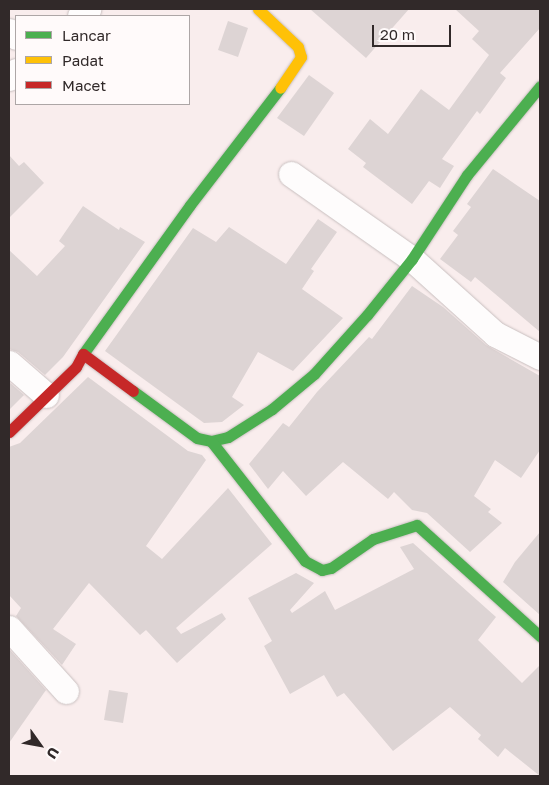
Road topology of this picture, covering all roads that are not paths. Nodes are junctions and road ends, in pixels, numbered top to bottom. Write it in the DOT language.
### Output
graph roads {
  1 [pos="258,9"];
  2 [pos="540,86"];
  3 [pos="291,174"];
  4 [pos="412,259"];
  5 [pos="83,354"];
  6 [pos="540,357"];
  7 [pos="9,363"];
  8 [pos="46,395"];
  9 [pos="9,432"];
  10 [pos="211,441"];
  11 [pos="9,628"];
  12 [pos="540,636"];
  13 [pos="66,691"];
  1 -- 5 [label="street"];
  2 -- 4 [label="street"];
  3 -- 4 [label="street"];
  4 -- 6 [label="street"];
  4 -- 10 [label="street"];
  5 -- 8 [label="street"];
  5 -- 10 [label="street"];
  7 -- 8 [label="street"];
  8 -- 9 [label="street"];
  10 -- 12 [label="street"];
  11 -- 13 [label="street"];
}
